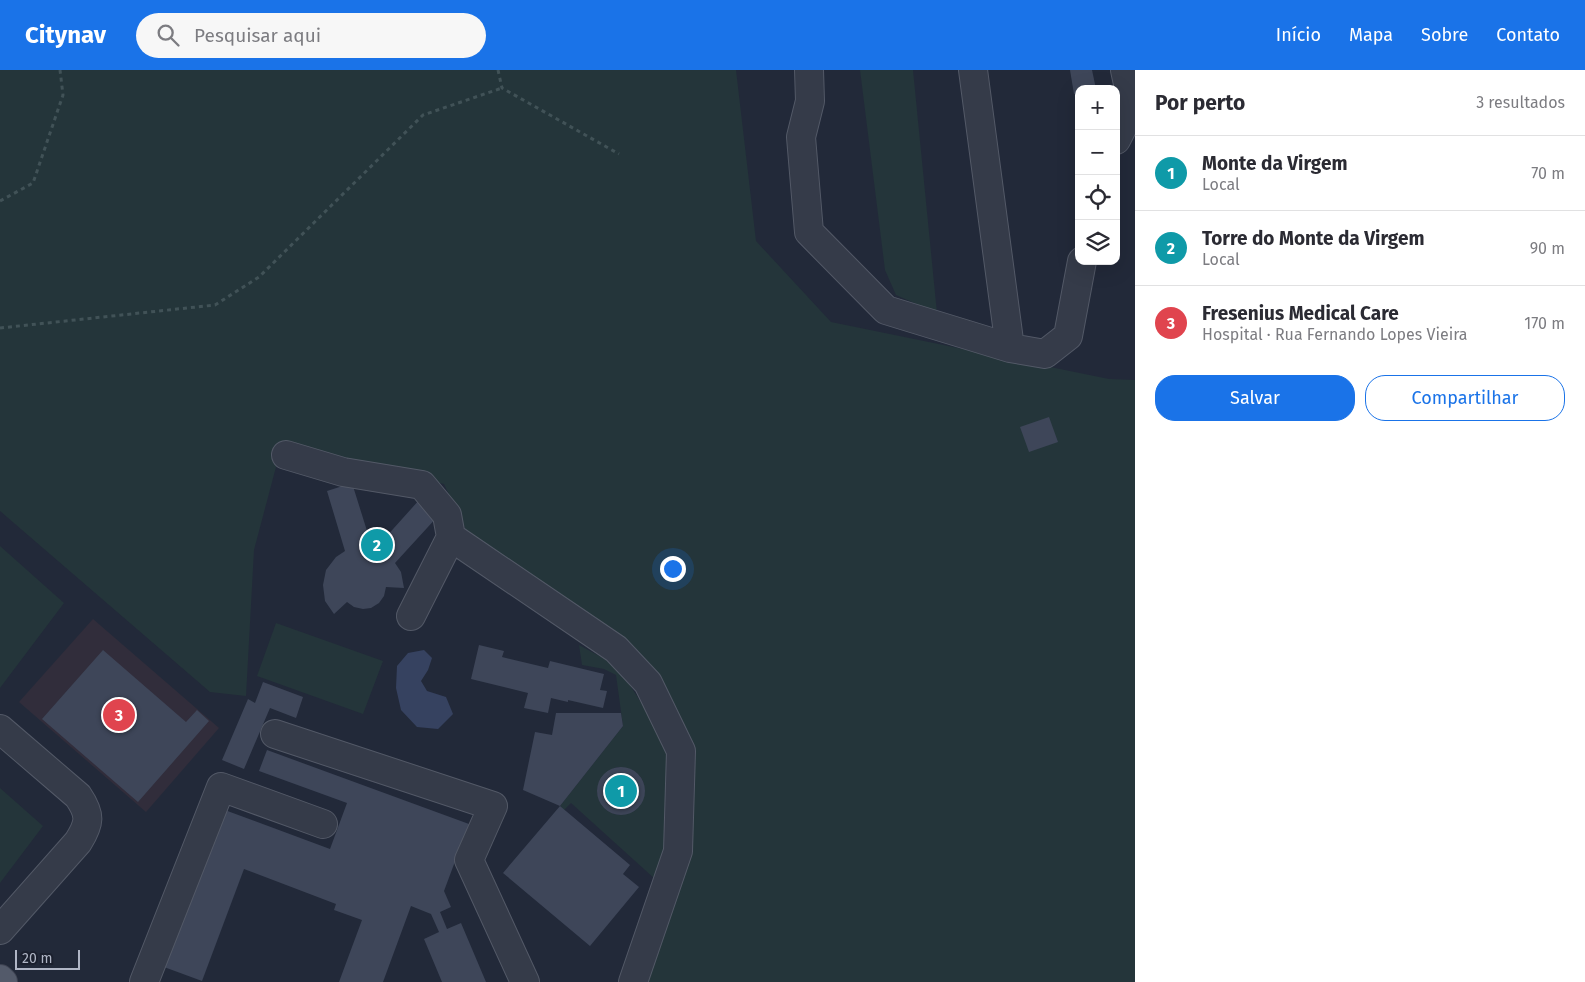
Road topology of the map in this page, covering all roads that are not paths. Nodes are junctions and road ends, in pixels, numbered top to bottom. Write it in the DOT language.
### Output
graph roads {
  1 [pos="809,70"];
  2 [pos="973,70"];
  3 [pos="1125,70"];
  4 [pos="1120,132"];
  5 [pos="1081,265"];
  6 [pos="1010,348"];
  7 [pos="286,455"];
  8 [pos="451,537"];
  9 [pos="411,616"];
  10 [pos="0,729"];
  11 [pos="274,734"];
  12 [pos="323,824"];
  13 [pos="0,930"];
  14 [pos="0,979"];
  15 [pos="3,982"];
  16 [pos="145,982"];
  17 [pos="525,982"];
  18 [pos="633,982"];
  1 -- 6 [label="street"];
  2 -- 6 [label="street"];
  3 -- 4 [label="street"];
  5 -- 6 [label="street"];
  7 -- 8 [label="street"];
  8 -- 9 [label="street"];
  8 -- 18 [label="street"];
  10 -- 13 [label="street"];
  11 -- 17 [label="street"];
  12 -- 16 [label="street"];
  14 -- 15 [label="main road"];
}
